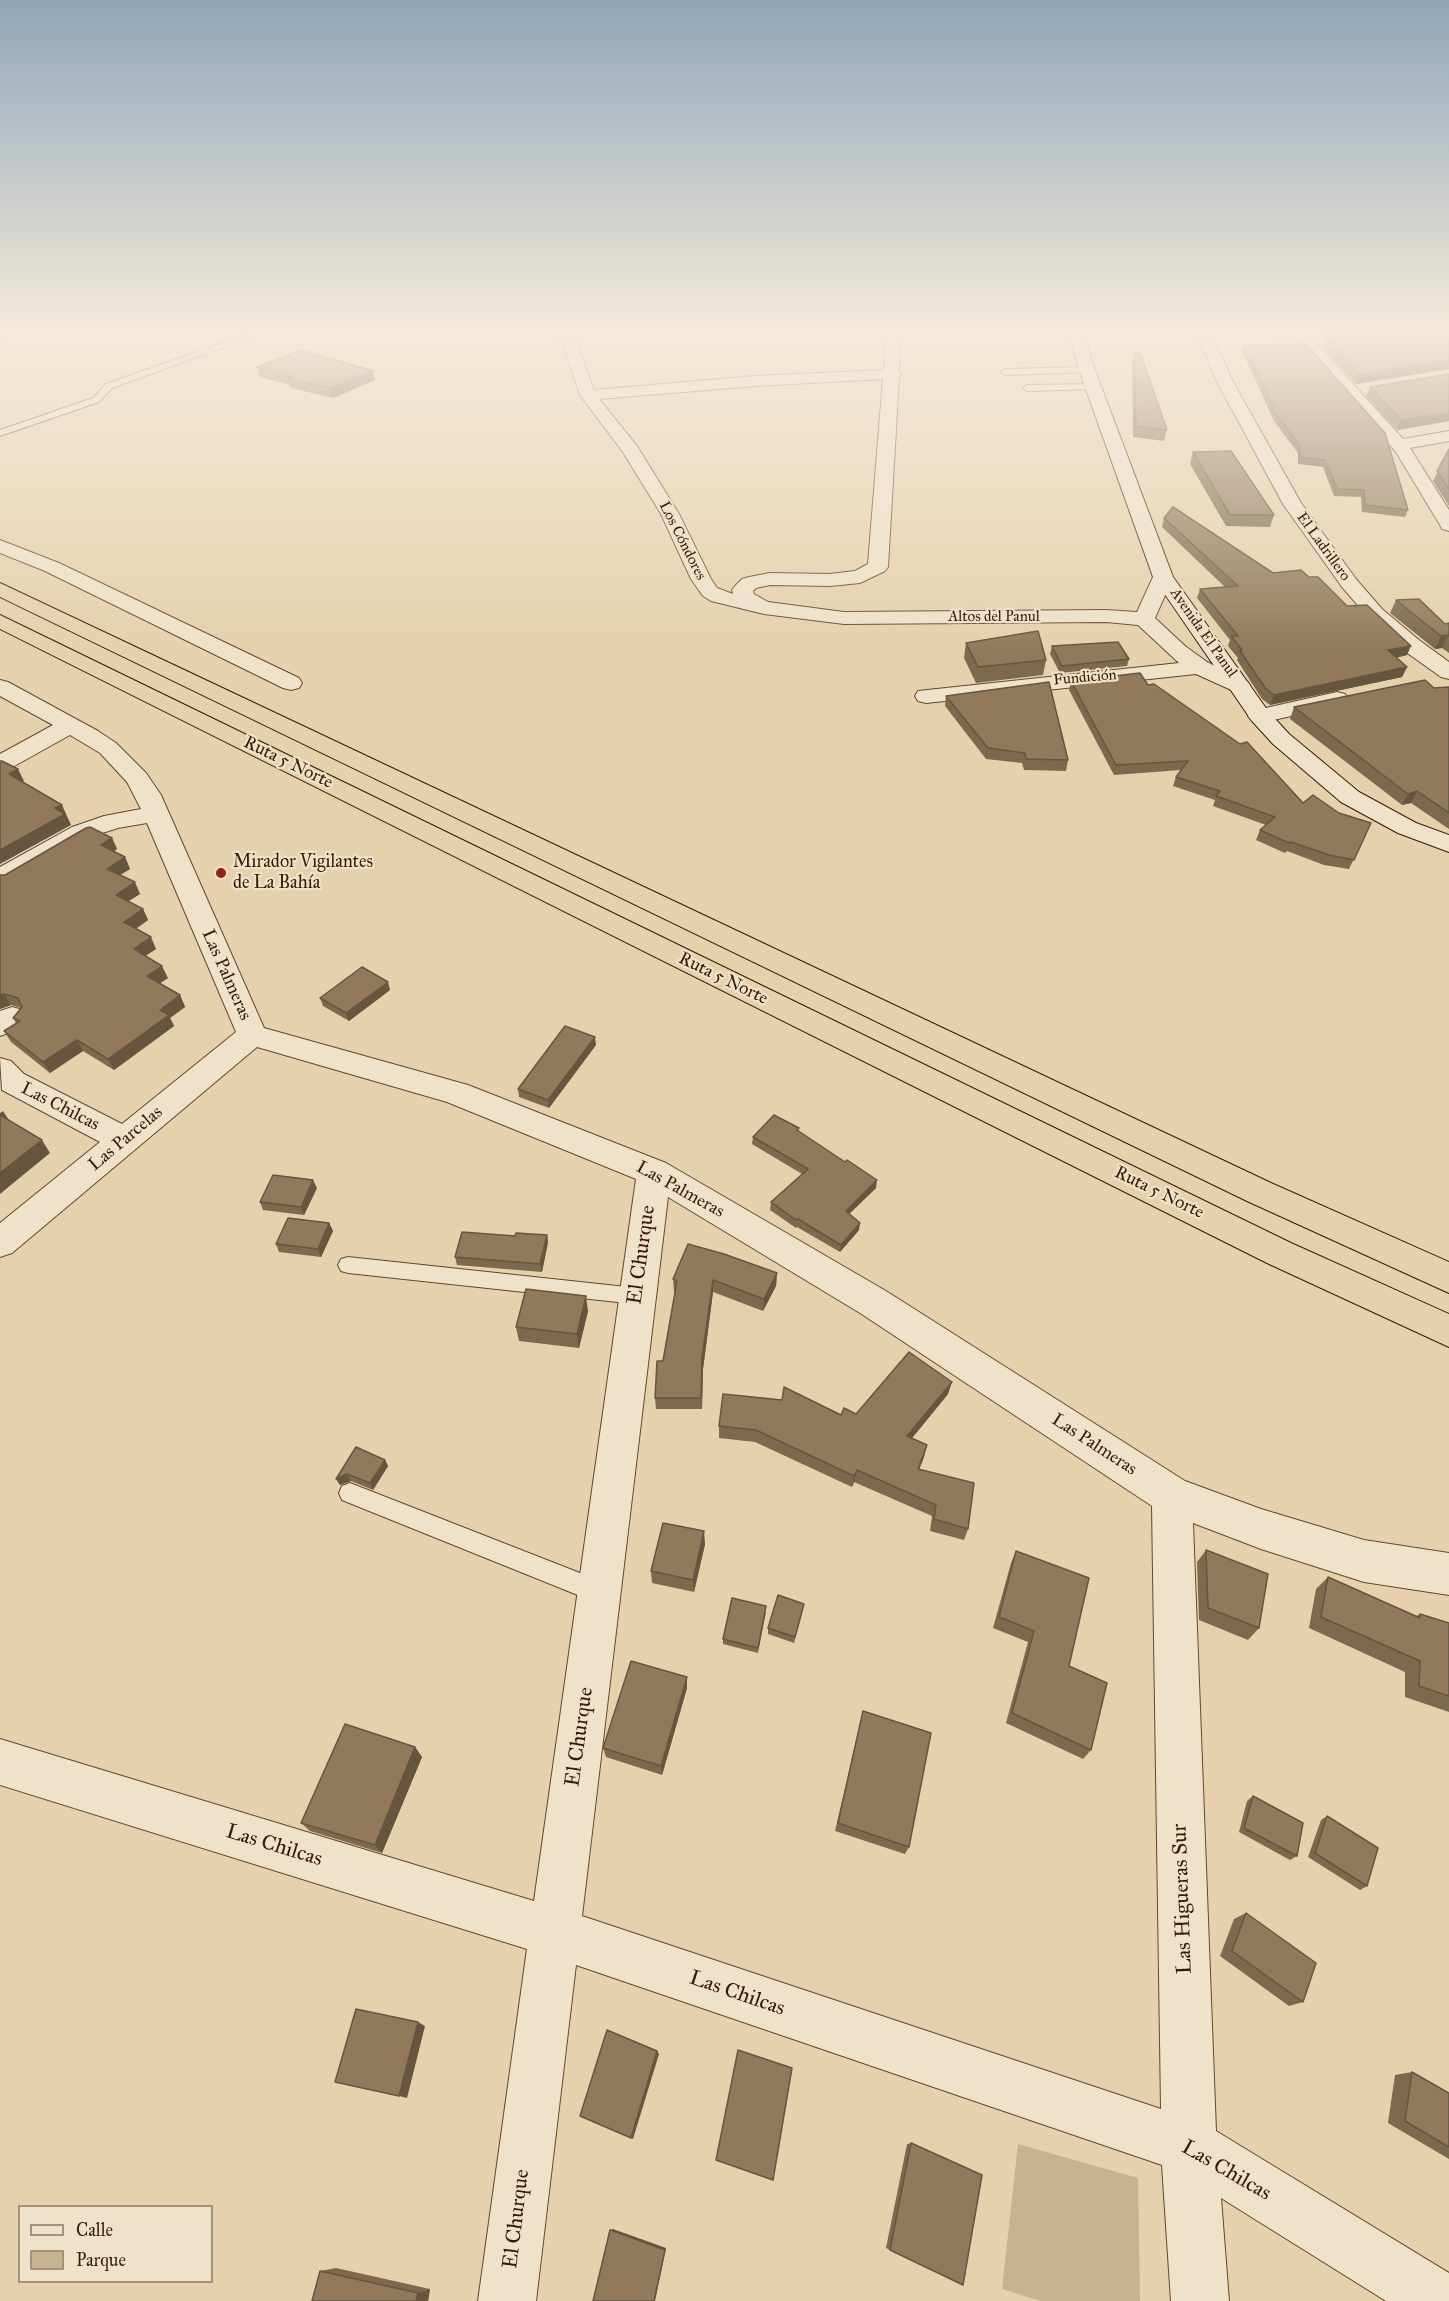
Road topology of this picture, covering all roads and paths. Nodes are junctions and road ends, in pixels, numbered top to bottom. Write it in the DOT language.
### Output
graph roads {
  1 [pos="620,436"];
  2 [pos="888,436"];
  3 [pos="1111,436"];
  4 [pos="1255,436"];
  5 [pos="1390,436"];
  6 [pos="1447,436"];
  7 [pos="1400,448"];
  8 [pos="1437,457"];
  9 [pos="1449,525"];
  10 [pos="0,546"];
  11 [pos="1163,576"];
  12 [pos="0,590"];
  13 [pos="751,603"];
  14 [pos="844,618"];
  15 [pos="1144,619"];
  16 [pos="0,621"];
  17 [pos="1199,667"];
  18 [pos="1442,676"];
  19 [pos="291,682"];
  20 [pos="0,687"];
  21 [pos="1240,687"];
  22 [pos="1360,694"];
  23 [pos="926,696"];
  24 [pos="1260,716"];
  25 [pos="70,725"];
  26 [pos="0,764"];
  27 [pos="156,814"];
  28 [pos="1449,844"];
  29 [pos="0,879"];
  30 [pos="252,1035"];
  31 [pos="0,1069"];
  32 [pos="125,1140"];
  33 [pos="654,1172"];
  34 [pos="0,1243"];
  35 [pos="348,1265"];
  36 [pos="1449,1278"];
  37 [pos="636,1296"];
  38 [pos="1449,1331"];
  39 [pos="350,1493"];
  40 [pos="1172,1496"];
  41 [pos="1449,1574"];
  42 [pos="600,1592"];
  43 [pos="0,1762"];
  44 [pos="554,1932"];
  45 [pos="1189,2146"];
  46 [pos="507,2301"];
  47 [pos="1200,2301"];
  48 [pos="1440,2301"];
  1 -- 13 [label="street, Los Cóndores"];
  2 -- 13 [label="street"];
  3 -- 11 [label="street, Avenida El Panul"];
  4 -- 18 [label="street, El Ladrillero"];
  5 -- 7 [label="street"];
  6 -- 7 [label="street"];
  7 -- 8 [label="street"];
  7 -- 9 [label="street"];
  10 -- 19 [label="street"];
  11 -- 15 [label="street"];
  11 -- 21 [label="street, Avenida El Panul"];
  12 -- 36 [label="highway, Ruta 5 Norte"];
  13 -- 14 [label="street, Los Cóndores"];
  14 -- 15 [label="street, Altos del Panul"];
  15 -- 17 [label="street"];
  16 -- 38 [label="highway, Ruta 5 Norte"];
  17 -- 21 [label="street"];
  17 -- 23 [label="street, Fundición"];
  20 -- 25 [label="street, Las Palmeras"];
  21 -- 24 [label="street, Avenida El Panul"];
  22 -- 24 [label="street"];
  24 -- 28 [label="street, Avenida El Panul"];
  25 -- 26 [label="street"];
  25 -- 27 [label="street, Las Palmeras"];
  27 -- 29 [label="street"];
  27 -- 30 [label="street, Las Palmeras"];
  30 -- 32 [label="street, Las Parcelas"];
  30 -- 33 [label="street, Las Palmeras"];
  31 -- 32 [label="street, Las Chilcas"];
  32 -- 34 [label="street, Las Parcelas"];
  33 -- 37 [label="street, El Churque"];
  33 -- 40 [label="street, Las Palmeras"];
  35 -- 37 [label="lane"];
  37 -- 42 [label="street, El Churque"];
  39 -- 42 [label="lane"];
  40 -- 41 [label="street, Las Palmeras"];
  40 -- 45 [label="street, Las Higueras Sur"];
  42 -- 44 [label="street, El Churque"];
  43 -- 44 [label="street, Las Chilcas"];
  44 -- 45 [label="street, Las Chilcas"];
  44 -- 46 [label="street, El Churque"];
  45 -- 47 [label="street, Las Higueras Sur"];
  45 -- 48 [label="street, Las Chilcas"];
}
